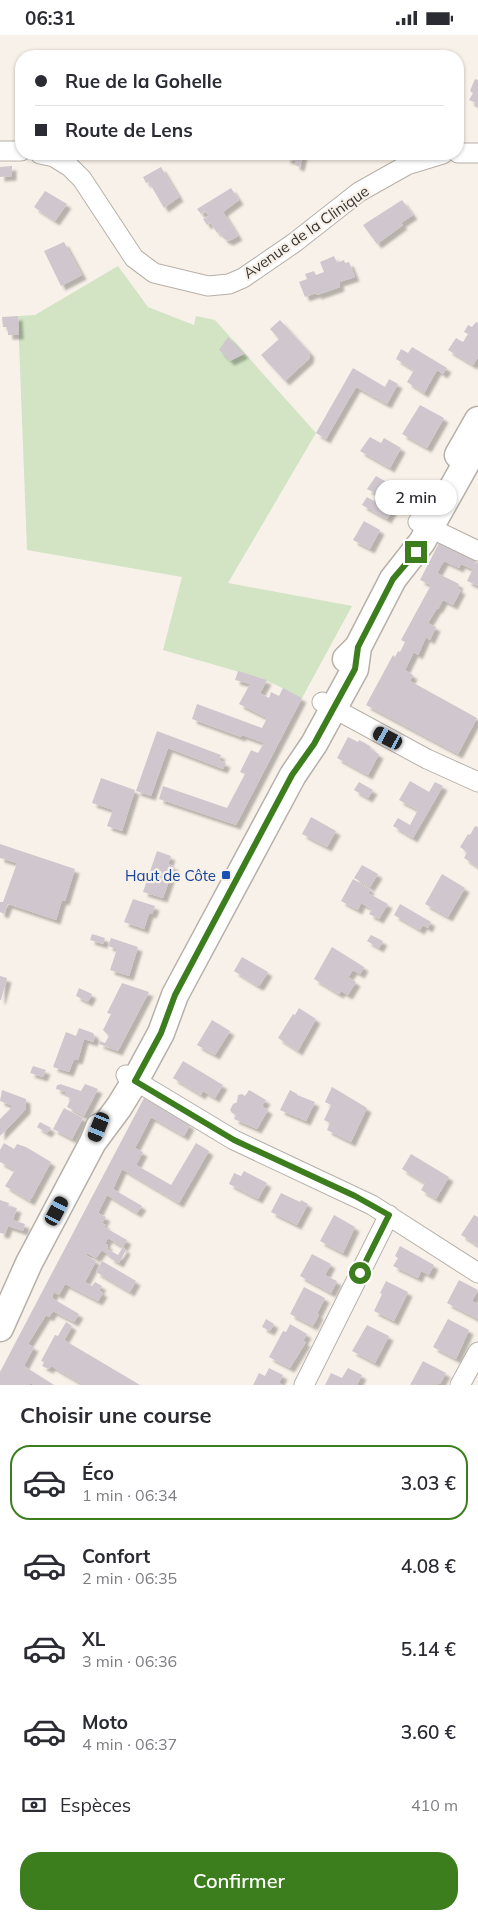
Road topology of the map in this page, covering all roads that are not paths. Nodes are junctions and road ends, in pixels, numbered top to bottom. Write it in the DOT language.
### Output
graph roads {
  1 [pos="0,151"];
  2 [pos="15,151"];
  3 [pos="464,153"];
  4 [pos="478,153"];
  5 [pos="59,160"];
  6 [pos="424,160"];
  7 [pos="478,420"];
  8 [pos="478,442"];
  9 [pos="424,525"];
  10 [pos="478,551"];
  11 [pos="328,705"];
  12 [pos="478,782"];
  13 [pos="130,1078"];
  14 [pos="389,1215"];
  15 [pos="478,1273"];
  16 [pos="0,1327"];
  17 [pos="478,1352"];
  18 [pos="304,1385"];
  19 [pos="460,1385"];
  1 -- 2 [label="street"];
  3 -- 4 [label="street"];
  5 -- 6 [label="street, Avenue de la Clinique"];
  7 -- 9 [label="main road"];
  8 -- 9 [label="main road"];
  9 -- 10 [label="street"];
  9 -- 11 [label="main road"];
  11 -- 12 [label="street"];
  11 -- 13 [label="main road"];
  13 -- 14 [label="street"];
  13 -- 16 [label="main road"];
  14 -- 15 [label="street"];
  14 -- 18 [label="street"];
  17 -- 19 [label="street"];
}
